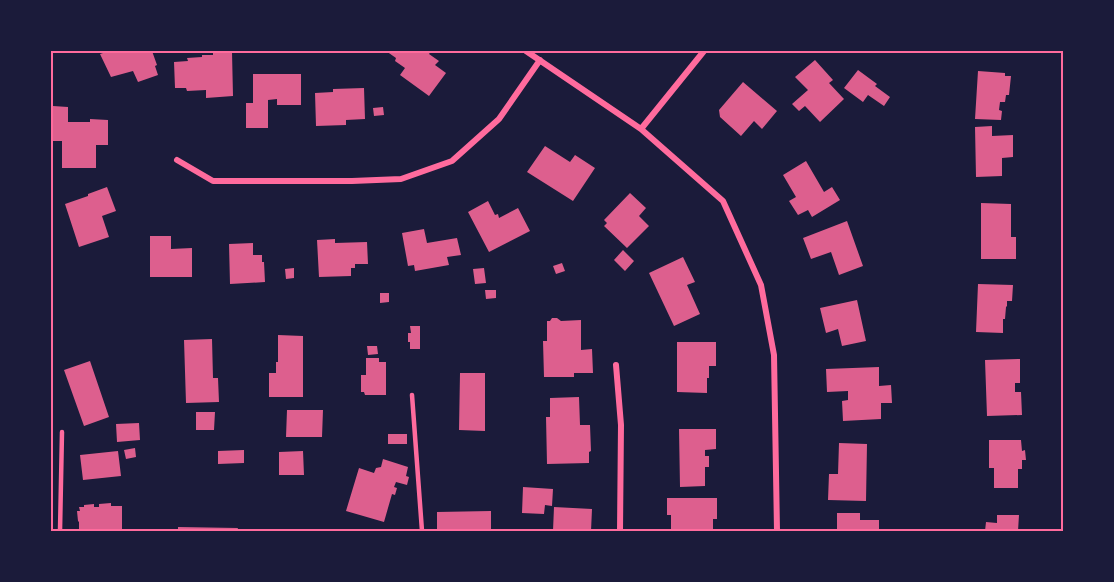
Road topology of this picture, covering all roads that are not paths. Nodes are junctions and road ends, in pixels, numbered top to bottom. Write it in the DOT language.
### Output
graph roads {
  1 [pos="526,51"];
  2 [pos="704,51"];
  3 [pos="540,60"];
  4 [pos="641,129"];
  5 [pos="177,160"];
  6 [pos="616,365"];
  7 [pos="412,395"];
  8 [pos="62,432"];
  9 [pos="60,531"];
  10 [pos="422,531"];
  11 [pos="620,531"];
  12 [pos="777,531"];
  1 -- 3 [label="street"];
  2 -- 4 [label="street"];
  3 -- 4 [label="street"];
  3 -- 5 [label="street"];
  4 -- 12 [label="street"];
  6 -- 11 [label="street"];
  7 -- 10 [label="lane"];
  8 -- 9 [label="lane"];
}
